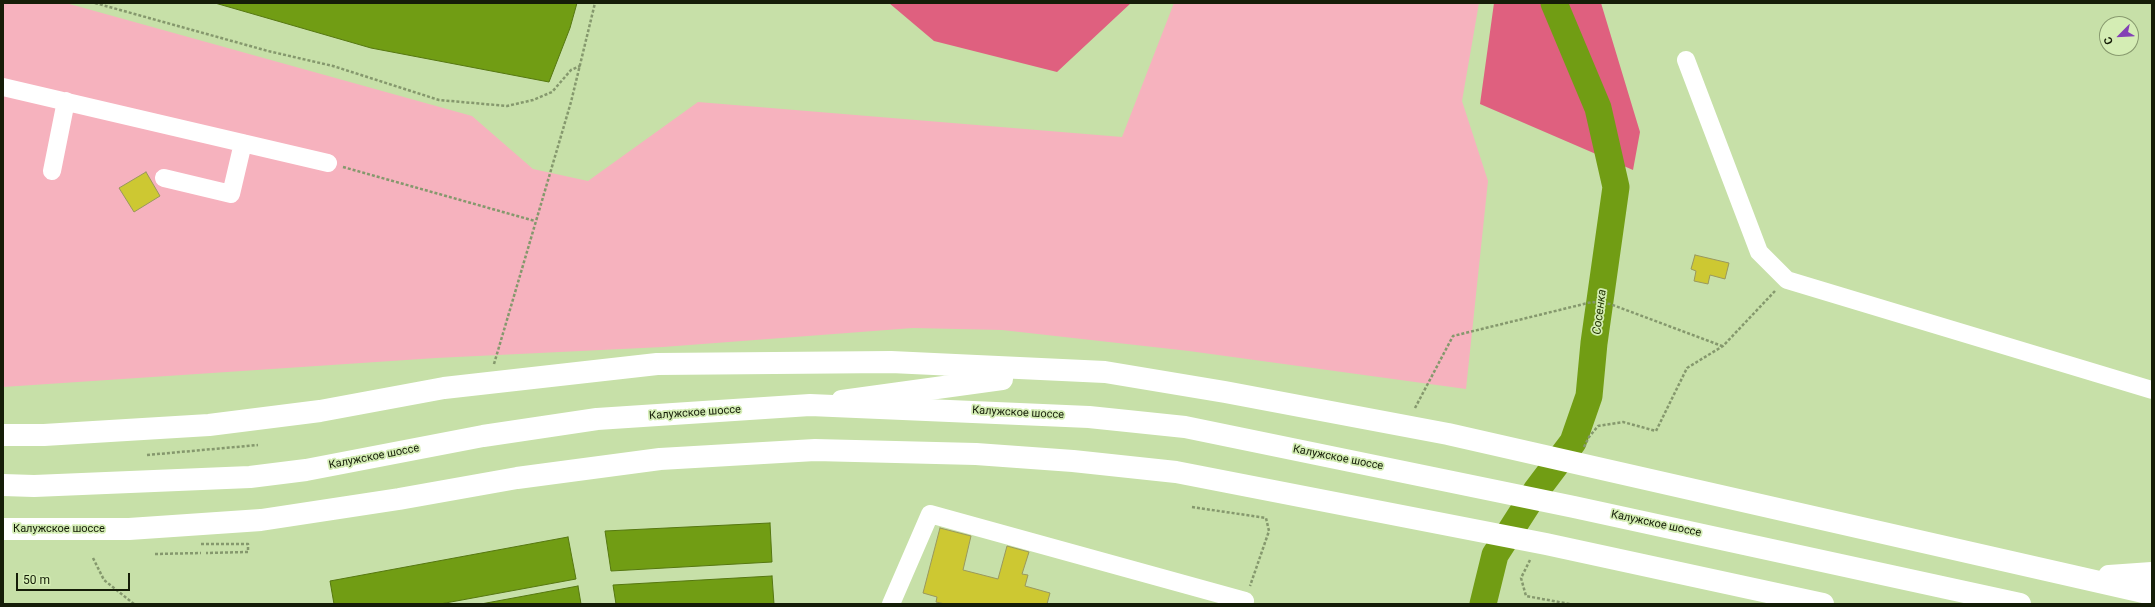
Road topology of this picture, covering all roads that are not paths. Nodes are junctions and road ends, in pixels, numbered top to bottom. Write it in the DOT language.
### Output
graph roads {
  1 [pos="1686,60"];
  2 [pos="3,87"];
  3 [pos="66,101"];
  4 [pos="243,143"];
  5 [pos="328,163"];
  6 [pos="52,172"];
  7 [pos="164,178"];
  8 [pos="1065,371"];
  9 [pos="2152,390"];
  10 [pos="810,405"];
  11 [pos="3,435"];
  12 [pos="3,485"];
  13 [pos="3,529"];
  14 [pos="2152,574"];
  15 [pos="2083,577"];
  16 [pos="2152,594"];
  17 [pos="1245,601"];
  18 [pos="891,604"];
  19 [pos="1823,604"];
  20 [pos="2020,604"];
  1 -- 9 [label="lane"];
  2 -- 3 [label="lane"];
  3 -- 4 [label="lane"];
  3 -- 6 [label="lane"];
  4 -- 5 [label="lane"];
  4 -- 7 [label="lane"];
  8 -- 10 [label="main road"];
  8 -- 11 [label="main road"];
  8 -- 15 [label="main road"];
  10 -- 12 [label="main road, Калужское шоссе"];
  10 -- 20 [label="main road, Калужское шоссе"];
  13 -- 19 [label="main road, Калужское шоссе"];
  14 -- 15 [label="main road"];
  15 -- 16 [label="main road"];
  17 -- 18 [label="lane"];
}
